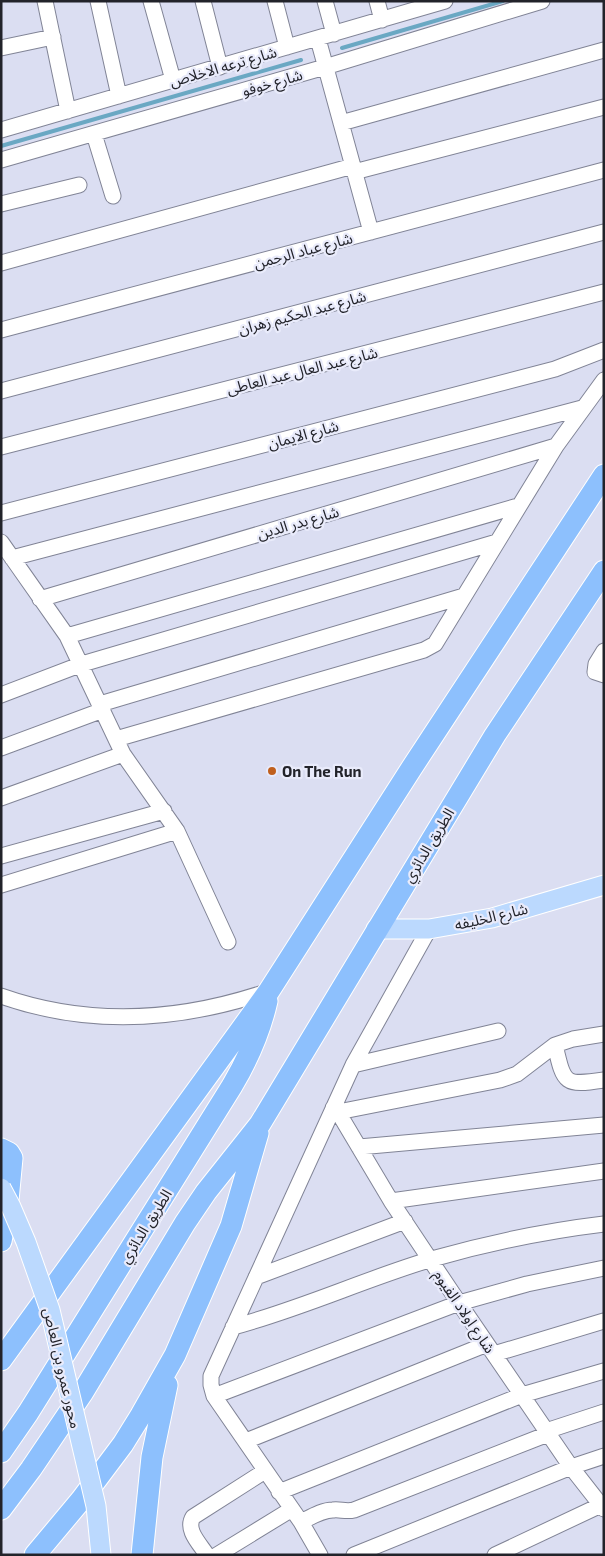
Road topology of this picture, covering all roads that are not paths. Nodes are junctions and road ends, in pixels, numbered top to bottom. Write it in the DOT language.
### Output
graph roads {
  1 [pos="45,1"];
  2 [pos="98,1"];
  3 [pos="151,1"];
  4 [pos="203,1"];
  5 [pos="275,1"];
  6 [pos="325,1"];
  7 [pos="377,1"];
  8 [pos="542,1"];
  9 [pos="438,2"];
  10 [pos="382,20"];
  11 [pos="334,34"];
  12 [pos="53,37"];
  13 [pos="318,38"];
  14 [pos="287,47"];
  15 [pos="1,48"];
  16 [pos="604,50"];
  17 [pos="220,67"];
  18 [pos="325,67"];
  19 [pos="173,80"];
  20 [pos="118,96"];
  21 [pos="604,107"];
  22 [pos="68,111"];
  23 [pos="341,123"];
  24 [pos="1,130"];
  25 [pos="94,134"];
  26 [pos="1,160"];
  27 [pos="353,169"];
  28 [pos="604,170"];
  29 [pos="79,185"];
  30 [pos="112,196"];
  31 [pos="1,204"];
  32 [pos="371,232"];
  33 [pos="604,232"];
  34 [pos="1,263"];
  35 [pos="604,292"];
  36 [pos="1,330"];
  37 [pos="604,350"];
  38 [pos="604,380"];
  39 [pos="1,391"];
  40 [pos="582,408"];
  41 [pos="556,446"];
  42 [pos="1,448"];
  43 [pos="604,475"];
  44 [pos="518,506"];
  45 [pos="1,513"];
  46 [pos="1,542"];
  47 [pos="497,542"];
  48 [pos="12,558"];
  49 [pos="604,571"];
  50 [pos="464,596"];
  51 [pos="40,599"];
  52 [pos="67,636"];
  53 [pos="604,651"];
  54 [pos="82,664"];
  55 [pos="604,675"];
  56 [pos="1,695"];
  57 [pos="101,707"];
  58 [pos="116,740"];
  59 [pos="1,748"];
  60 [pos="123,754"];
  61 [pos="1,798"];
  62 [pos="164,811"];
  63 [pos="177,831"];
  64 [pos="1,856"];
  65 [pos="1,885"];
  66 [pos="604,886"];
  67 [pos="376,929"];
  68 [pos="429,929"];
  69 [pos="228,942"];
  70 [pos="269,991"];
  71 [pos="1,996"];
  72 [pos="498,1031"];
  73 [pos="604,1034"];
  74 [pos="555,1045"];
  75 [pos="352,1065"];
  76 [pos="604,1080"];
  77 [pos="336,1110"];
  78 [pos="260,1124"];
  79 [pos="604,1125"];
  80 [pos="359,1147"];
  81 [pos="1,1149"];
  82 [pos="604,1171"];
  83 [pos="1,1188"];
  84 [pos="392,1201"];
  85 [pos="405,1221"];
  86 [pos="604,1224"];
  87 [pos="1,1241"];
  88 [pos="431,1260"];
  89 [pos="604,1268"];
  90 [pos="256,1277"];
  91 [pos="460,1303"];
  92 [pos="604,1322"];
  93 [pos="233,1327"];
  94 [pos="490,1349"];
  95 [pos="175,1355"];
  96 [pos="1,1360"];
  97 [pos="604,1371"];
  98 [pos="522,1395"];
  99 [pos="214,1396"];
  100 [pos="604,1412"];
  101 [pos="547,1432"];
  102 [pos="246,1441"];
  103 [pos="1,1452"];
  104 [pos="604,1456"];
  105 [pos="570,1467"];
  106 [pos="265,1471"];
  107 [pos="280,1492"];
  108 [pos="601,1502"];
  109 [pos="1,1509"];
  110 [pos="292,1509"];
  111 [pos="301,1522"];
  112 [pos="35,1555"];
  113 [pos="101,1555"];
  114 [pos="142,1555"];
  115 [pos="207,1555"];
  116 [pos="217,1555"];
  117 [pos="320,1555"];
  118 [pos="354,1555"];
  119 [pos="495,1555"];
  1 -- 12 [label="street"];
  2 -- 20 [label="street"];
  3 -- 19 [label="street"];
  4 -- 17 [label="street"];
  5 -- 14 [label="street"];
  6 -- 11 [label="street"];
  7 -- 10 [label="street"];
  8 -- 18 [label="street, شارع خوفو"];
  9 -- 10 [label="street, شارع ترعه الاخلاص"];
  10 -- 11 [label="street, شارع ترعه الاخلاص"];
  11 -- 13 [label="street, شارع ترعه الاخلاص"];
  12 -- 15 [label="street"];
  12 -- 22 [label="street"];
  13 -- 14 [label="street, شارع ترعه الاخلاص"];
  13 -- 18 [label="street"];
  14 -- 17 [label="street, شارع ترعه الاخلاص"];
  16 -- 23 [label="street"];
  17 -- 19 [label="street, شارع ترعه الاخلاص"];
  18 -- 23 [label="street"];
  18 -- 25 [label="street, شارع خوفو"];
  19 -- 20 [label="street, شارع ترعه الاخلاص"];
  20 -- 22 [label="street, شارع ترعه الاخلاص"];
  21 -- 27 [label="street"];
  22 -- 24 [label="street, شارع ترعه الاخلاص"];
  23 -- 27 [label="street"];
  25 -- 26 [label="street, شارع خوفو"];
  25 -- 30 [label="street"];
  27 -- 32 [label="street"];
  27 -- 34 [label="street"];
  28 -- 32 [label="street, شارع عباد الرحمن"];
  29 -- 31 [label="street"];
  32 -- 36 [label="street, شارع عباد الرحمن"];
  33 -- 39 [label="street, شارع عبد الحكيم زهران"];
  35 -- 42 [label="street, شارع عبد العال عبد العاطى"];
  37 -- 45 [label="street, شارع الايمان"];
  38 -- 40 [label="street"];
  40 -- 41 [label="street"];
  40 -- 48 [label="street"];
  41 -- 44 [label="street"];
  41 -- 51 [label="street, شارع بدر الدين"];
  43 -- 70 [label="highway, الطريق الدائري"];
  44 -- 47 [label="street"];
  44 -- 52 [label="street"];
  46 -- 48 [label="street"];
  47 -- 50 [label="street"];
  47 -- 54 [label="street"];
  48 -- 51 [label="street"];
  49 -- 67 [label="highway, الطريق الدائري"];
  50 -- 57 [label="street"];
  50 -- 58 [label="street"];
  51 -- 52 [label="street"];
  52 -- 54 [label="street"];
  53 -- 55 [label="street"];
  54 -- 56 [label="street"];
  54 -- 57 [label="street"];
  57 -- 58 [label="street"];
  57 -- 59 [label="street"];
  58 -- 60 [label="street"];
  60 -- 61 [label="street"];
  60 -- 62 [label="street"];
  62 -- 63 [label="street"];
  62 -- 64 [label="street"];
  63 -- 65 [label="street"];
  63 -- 69 [label="street"];
  66 -- 68 [label="main road, شارع الخليفه"];
  67 -- 68 [label="main road, شارع الخليفه"];
  67 -- 78 [label="highway, الطريق الدائري"];
  68 -- 75 [label="street"];
  70 -- 71 [label="street"];
  70 -- 96 [label="highway, الطريق الدائري"];
  70 -- 103 [label="highway, الطريق الدائري"];
  72 -- 75 [label="street"];
  73 -- 74 [label="street"];
  74 -- 76 [label="street"];
  74 -- 77 [label="street"];
  75 -- 77 [label="street"];
  77 -- 80 [label="street, شارع اولاد الفيوم"];
  77 -- 90 [label="street"];
  78 -- 95 [label="highway, الطريق الدائري"];
  78 -- 109 [label="highway, الطريق الدائري"];
  79 -- 80 [label="street"];
  80 -- 84 [label="street, شارع اولاد الفيوم"];
  81 -- 87 [label="highway"];
  82 -- 84 [label="street"];
  83 -- 113 [label="main road, محور عمرو بن العاص, bridge"];
  84 -- 85 [label="street, شارع اولاد الفيوم"];
  85 -- 88 [label="street, شارع اولاد الفيوم"];
  85 -- 90 [label="street"];
  86 -- 88 [label="street"];
  88 -- 91 [label="street, شارع اولاد الفيوم"];
  88 -- 93 [label="street"];
  89 -- 91 [label="street"];
  90 -- 93 [label="street"];
  91 -- 94 [label="street, شارع اولاد الفيوم"];
  91 -- 99 [label="street"];
  92 -- 94 [label="street"];
  93 -- 99 [label="street"];
  94 -- 98 [label="street, شارع اولاد الفيوم"];
  94 -- 102 [label="street"];
  95 -- 112 [label="highway, الطريق الدائري"];
  95 -- 114 [label="highway"];
  97 -- 98 [label="street"];
  98 -- 101 [label="street, شارع اولاد الفيوم"];
  98 -- 107 [label="street"];
  99 -- 102 [label="street"];
  100 -- 101 [label="street"];
  101 -- 105 [label="street, شارع اولاد الفيوم"];
  101 -- 111 [label="street"];
  102 -- 106 [label="street"];
  104 -- 105 [label="street"];
  105 -- 108 [label="street, شارع اولاد الفيوم"];
  105 -- 118 [label="street"];
  106 -- 107 [label="street"];
  106 -- 115 [label="street"];
  107 -- 110 [label="street"];
  108 -- 119 [label="street"];
  110 -- 111 [label="street"];
  110 -- 116 [label="street"];
  111 -- 117 [label="street"];
}
